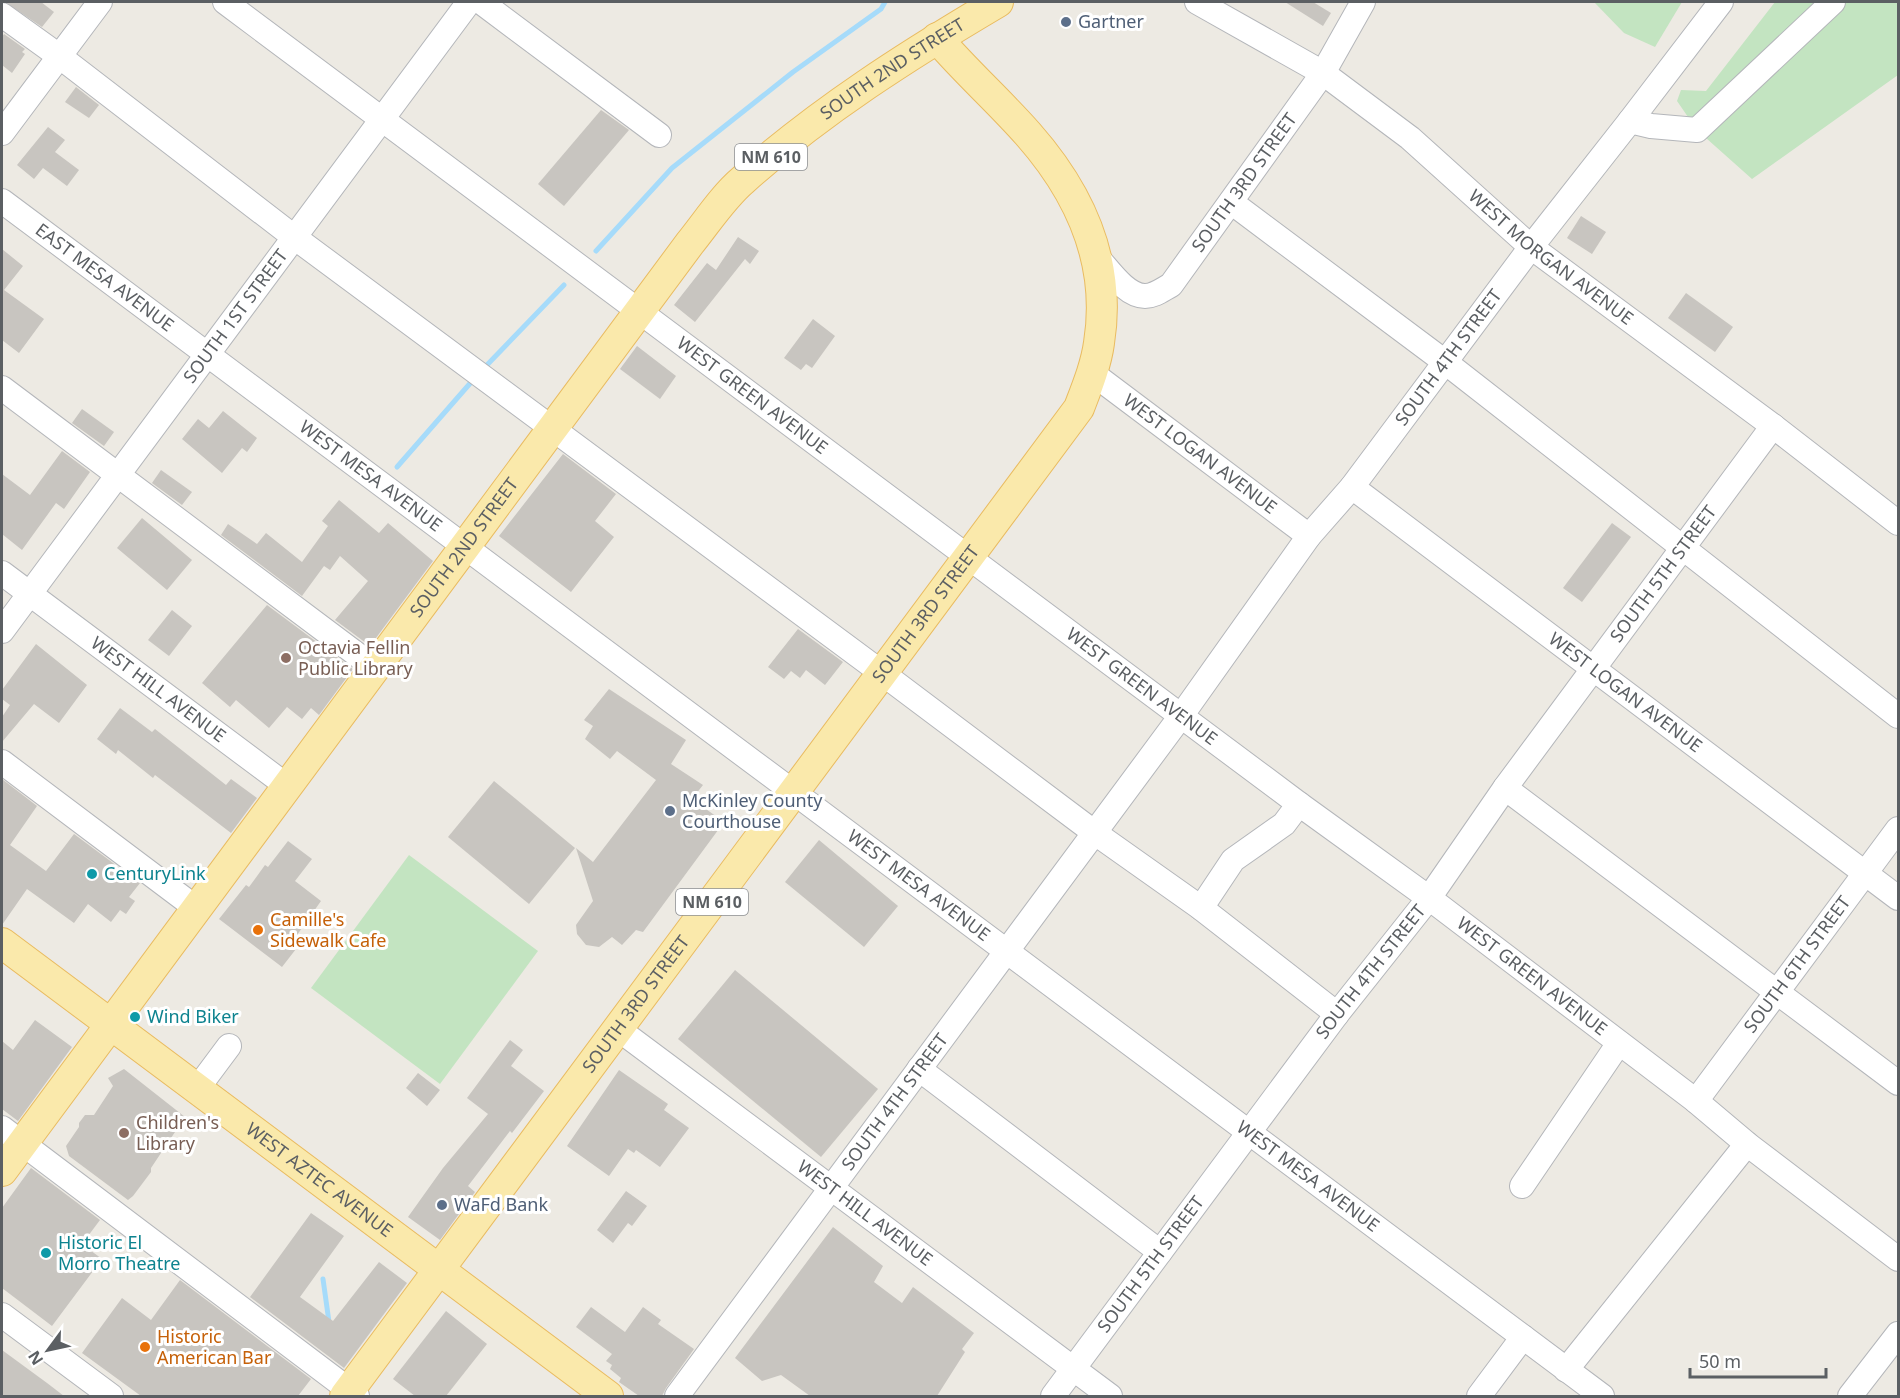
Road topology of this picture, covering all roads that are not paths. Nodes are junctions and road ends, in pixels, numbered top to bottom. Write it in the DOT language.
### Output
graph roads {
  1 [pos="100,2"];
  2 [pos="225,2"];
  3 [pos="469,2"];
  4 [pos="481,2"];
  5 [pos="998,2"];
  6 [pos="1197,2"];
  7 [pos="1362,2"];
  8 [pos="1721,2"];
  9 [pos="1833,2"];
  10 [pos="2,15"];
  11 [pos="937,38"];
  12 [pos="59,56"];
  13 [pos="1323,73"];
  14 [pos="382,119"];
  15 [pos="1630,121"];
  16 [pos="2,133"];
  17 [pos="659,135"];
  18 [pos="2,201"];
  19 [pos="1230,202"];
  20 [pos="294,237"];
  21 [pos="1530,247"];
  22 [pos="1097,257"];
  23 [pos="639,311"];
  24 [pos="207,354"];
  25 [pos="1445,362"];
  26 [pos="1092,373"];
  27 [pos="2,388"];
  28 [pos="1773,426"];
  29 [pos="552,429"];
  30 [pos="117,476"];
  31 [pos="1352,487"];
  32 [pos="1899,523"];
  33 [pos="1309,536"];
  34 [pos="465,547"];
  35 [pos="1683,547"];
  36 [pos="968,557"];
  37 [pos="2,573"];
  38 [pos="29,594"];
  39 [pos="2,631"];
  40 [pos="375,668"];
  41 [pos="1594,669"];
  42 [pos="882,673"];
  43 [pos="1899,716"];
  44 [pos="1181,717"];
  45 [pos="2,762"];
  46 [pos="287,786"];
  47 [pos="1505,788"];
  48 [pos="794,792"];
  49 [pos="1299,804"];
  50 [pos="1899,829"];
  51 [pos="1095,833"];
  52 [pos="1866,873"];
  53 [pos="1429,898"];
  54 [pos="1899,898"];
  55 [pos="196,908"];
  56 [pos="1201,908"];
  57 [pos="2,943"];
  58 [pos="1007,952"];
  59 [pos="1778,992"];
  60 [pos="1337,1014"];
  61 [pos="110,1024"];
  62 [pos="618,1029"];
  63 [pos="1619,1043"];
  64 [pos="229,1046"];
  65 [pos="920,1069"];
  66 [pos="1899,1083"];
  67 [pos="196,1089"];
  68 [pos="1696,1101"];
  69 [pos="1249,1133"];
  70 [pos="11,1136"];
  71 [pos="1747,1144"];
  72 [pos="2,1170"];
  73 [pos="1522,1186"];
  74 [pos="831,1188"];
  75 [pos="1160,1252"];
  76 [pos="1899,1259"];
  77 [pos="439,1270"];
  78 [pos="2,1315"];
  79 [pos="1899,1334"];
  80 [pos="1523,1337"];
  81 [pos="1073,1369"];
  82 [pos="1566,1370"];
  83 [pos="351,1395"];
  84 [pos="111,1396"];
  85 [pos="608,1396"];
  86 [pos="676,1396"];
  87 [pos="1053,1396"];
  88 [pos="1110,1396"];
  89 [pos="1479,1396"];
  90 [pos="1602,1396"];
  91 [pos="1850,1396"];
  1 -- 12 [label="street"];
  2 -- 14 [label="street, WEST GREEN AVENUE"];
  3 -- 14 [label="street, SOUTH 1ST STREET"];
  4 -- 17 [label="street"];
  5 -- 11 [label="main road, SOUTH 2ND STREET / NM 610"];
  6 -- 13 [label="street, WEST MORGAN AVENUE"];
  7 -- 13 [label="street, SOUTH 3RD STREET"];
  8 -- 15 [label="street, SOUTH 4TH STREET"];
  9 -- 15 [label="street"];
  10 -- 12 [label="street"];
  11 -- 22 [label="main road, NM 610"];
  11 -- 23 [label="main road, SOUTH 2ND STREET / NM 610"];
  12 -- 16 [label="street"];
  12 -- 20 [label="street"];
  13 -- 19 [label="street, SOUTH 3RD STREET"];
  13 -- 21 [label="street, WEST MORGAN AVENUE"];
  14 -- 20 [label="street, SOUTH 1ST STREET"];
  14 -- 23 [label="street, WEST GREEN AVENUE"];
  15 -- 21 [label="street, SOUTH 4TH STREET"];
  18 -- 24 [label="street, EAST MESA AVENUE"];
  19 -- 22 [label="street, SOUTH 3RD STREET"];
  19 -- 25 [label="street"];
  20 -- 24 [label="street, SOUTH 1ST STREET"];
  20 -- 29 [label="street"];
  21 -- 25 [label="street, SOUTH 4TH STREET"];
  21 -- 28 [label="street, WEST MORGAN AVENUE"];
  22 -- 26 [label="main road, SOUTH 3RD STREET / NM 610"];
  23 -- 29 [label="main road, SOUTH 2ND STREET / NM 610"];
  23 -- 36 [label="street, WEST GREEN AVENUE"];
  24 -- 30 [label="street, SOUTH 1ST STREET"];
  24 -- 34 [label="street, WEST MESA AVENUE"];
  25 -- 31 [label="street, SOUTH 4TH STREET"];
  25 -- 35 [label="street"];
  26 -- 33 [label="street, WEST LOGAN AVENUE"];
  26 -- 36 [label="main road, SOUTH 3RD STREET / NM 610"];
  27 -- 30 [label="street"];
  28 -- 32 [label="street, WEST MORGAN AVENUE"];
  28 -- 35 [label="street, SOUTH 5TH STREET"];
  29 -- 34 [label="main road, SOUTH 2ND STREET / NM 610"];
  29 -- 42 [label="street"];
  30 -- 38 [label="street, SOUTH 1ST STREET"];
  30 -- 40 [label="street"];
  31 -- 33 [label="street, SOUTH 4TH STREET"];
  31 -- 41 [label="street, WEST LOGAN AVENUE"];
  33 -- 44 [label="street, SOUTH 4TH STREET"];
  34 -- 40 [label="main road, SOUTH 2ND STREET / NM 610"];
  34 -- 48 [label="street, WEST MESA AVENUE"];
  35 -- 41 [label="street, SOUTH 5TH STREET"];
  35 -- 43 [label="street"];
  36 -- 42 [label="main road, SOUTH 3RD STREET / NM 610"];
  36 -- 44 [label="street, WEST GREEN AVENUE"];
  37 -- 38 [label="street, WEST HILL AVENUE"];
  38 -- 39 [label="street, SOUTH 1ST STREET"];
  38 -- 46 [label="street, WEST HILL AVENUE"];
  40 -- 46 [label="main road, SOUTH 2ND STREET / NM 610"];
  41 -- 47 [label="street, SOUTH 5TH STREET"];
  41 -- 52 [label="street, WEST LOGAN AVENUE"];
  42 -- 48 [label="main road, SOUTH 3RD STREET / NM 610"];
  42 -- 51 [label="street"];
  44 -- 49 [label="street, WEST GREEN AVENUE"];
  44 -- 51 [label="street"];
  45 -- 55 [label="street"];
  46 -- 55 [label="main road, SOUTH 2ND STREET / NM 610"];
  47 -- 53 [label="street, SOUTH 5TH STREET"];
  47 -- 59 [label="street"];
  48 -- 58 [label="street, WEST MESA AVENUE"];
  48 -- 62 [label="main road, SOUTH 3RD STREET / NM 610"];
  49 -- 53 [label="street, WEST GREEN AVENUE"];
  49 -- 56 [label="street"];
  50 -- 52 [label="street, SOUTH 6TH STREET"];
  51 -- 56 [label="street"];
  51 -- 58 [label="street"];
  52 -- 54 [label="street, WEST LOGAN AVENUE"];
  52 -- 59 [label="street, SOUTH 6TH STREET"];
  53 -- 60 [label="street, SOUTH 4TH STREET"];
  53 -- 63 [label="street, WEST GREEN AVENUE"];
  55 -- 61 [label="main road, SOUTH 2ND STREET / NM 610"];
  56 -- 60 [label="street"];
  57 -- 61 [label="main road, WEST AZTEC AVENUE"];
  58 -- 65 [label="street, SOUTH 4TH STREET"];
  58 -- 69 [label="street, WEST MESA AVENUE"];
  59 -- 66 [label="street"];
  59 -- 68 [label="street, SOUTH 6TH STREET"];
  60 -- 69 [label="street, SOUTH 4TH STREET"];
  61 -- 67 [label="main road, WEST AZTEC AVENUE"];
  61 -- 70 [label="main road, SOUTH 2ND STREET / NM 610"];
  62 -- 74 [label="street, WEST HILL AVENUE"];
  62 -- 77 [label="main road, SOUTH 3RD STREET / NM 610"];
  63 -- 68 [label="street, WEST GREEN AVENUE"];
  63 -- 73 [label="street"];
  64 -- 67 [label="street"];
  65 -- 74 [label="street, SOUTH 4TH STREET"];
  65 -- 75 [label="street"];
  67 -- 77 [label="main road, WEST AZTEC AVENUE"];
  68 -- 71 [label="street, WEST GREEN AVENUE"];
  69 -- 75 [label="street, SOUTH 5TH STREET"];
  69 -- 80 [label="street, WEST MESA AVENUE"];
  70 -- 72 [label="main road, SOUTH 2ND STREET / NM 610"];
  70 -- 83 [label="street"];
  71 -- 76 [label="street, WEST GREEN AVENUE"];
  71 -- 82 [label="street"];
  74 -- 81 [label="street, WEST HILL AVENUE"];
  74 -- 86 [label="street, SOUTH 4TH STREET"];
  75 -- 81 [label="street, SOUTH 5TH STREET"];
  77 -- 83 [label="main road, SOUTH 3RD STREET / NM 610"];
  77 -- 85 [label="main road, WEST AZTEC AVENUE"];
  78 -- 84 [label="street"];
  79 -- 91 [label="street"];
  80 -- 82 [label="street, WEST MESA AVENUE"];
  80 -- 89 [label="street"];
  81 -- 87 [label="street, SOUTH 5TH STREET"];
  81 -- 88 [label="street, WEST HILL AVENUE"];
  82 -- 90 [label="street, WEST MESA AVENUE"];
}
